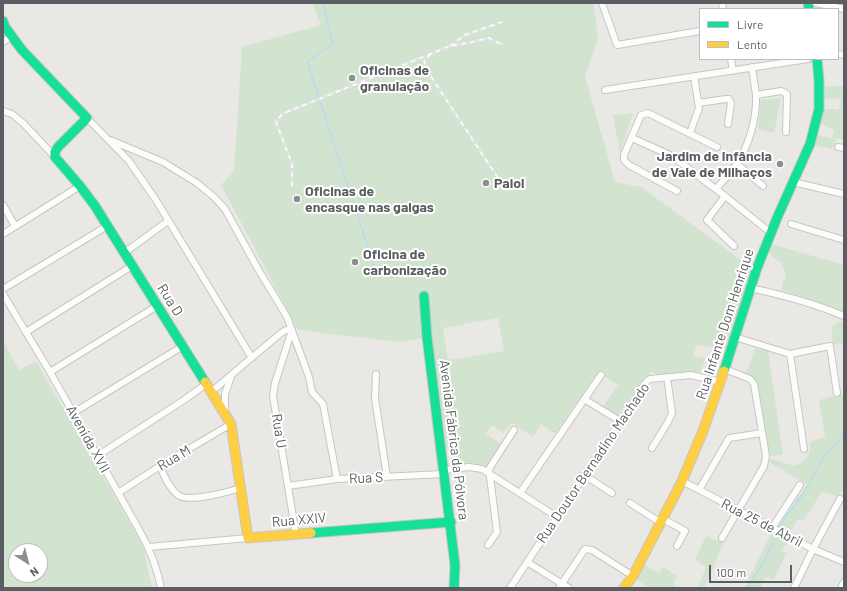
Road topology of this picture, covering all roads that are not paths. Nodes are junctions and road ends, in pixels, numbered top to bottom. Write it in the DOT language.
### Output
graph roads {
  1 [pos="602,3"];
  2 [pos="816,3"];
  3 [pos="836,8"];
  4 [pos="3,21"];
  5 [pos="699,31"];
  6 [pos="12,36"];
  7 [pos="3,42"];
  8 [pos="731,60"];
  9 [pos="801,60"];
  10 [pos="817,60"];
  11 [pos="752,67"];
  12 [pos="733,70"];
  13 [pos="694,76"];
  14 [pos="605,90"];
  15 [pos="756,95"];
  16 [pos="698,103"];
  17 [pos="3,111"];
  18 [pos="87,118"];
  19 [pos="728,124"];
  20 [pos="786,132"];
  21 [pos="690,133"];
  22 [pos="632,138"];
  23 [pos="110,140"];
  24 [pos="717,147"];
  25 [pos="55,157"];
  26 [pos="737,164"];
  27 [pos="793,182"];
  28 [pos="80,186"];
  29 [pos="763,186"];
  30 [pos="716,189"];
  31 [pos="677,191"];
  32 [pos="844,194"];
  33 [pos="725,196"];
  34 [pos="3,205"];
  35 [pos="168,220"];
  36 [pos="791,224"];
  37 [pos="15,226"];
  38 [pos="107,226"];
  39 [pos="3,234"];
  40 [pos="771,234"];
  41 [pos="844,240"];
  42 [pos="734,246"];
  43 [pos="124,253"];
  44 [pos="132,266"];
  45 [pos="750,288"];
  46 [pos="3,289"];
  47 [pos="3,294"];
  48 [pos="424,296"];
  49 [pos="157,306"];
  50 [pos="844,316"];
  51 [pos="292,330"];
  52 [pos="26,332"];
  53 [pos="735,338"];
  54 [pos="183,346"];
  55 [pos="790,354"];
  56 [pos="252,358"];
  57 [pos="725,370"];
  58 [pos="50,372"];
  59 [pos="233,374"];
  60 [pos="376,374"];
  61 [pos="601,375"];
  62 [pos="667,377"];
  63 [pos="721,382"];
  64 [pos="206,384"];
  65 [pos="212,392"];
  66 [pos="837,393"];
  67 [pos="584,399"];
  68 [pos="73,413"];
  69 [pos="226,414"];
  70 [pos="620,421"];
  71 [pos="231,424"];
  72 [pos="514,430"];
  73 [pos="762,433"];
  74 [pos="652,448"];
  75 [pos="804,449"];
  76 [pos="97,456"];
  77 [pos="160,466"];
  78 [pos="444,472"];
  79 [pos="489,472"];
  80 [pos="584,475"];
  81 [pos="387,477"];
  82 [pos="337,479"];
  83 [pos="682,481"];
  84 [pos="800,485"];
  85 [pos="288,486"];
  86 [pos="241,488"];
  87 [pos="699,490"];
  88 [pos="118,493"];
  89 [pos="520,493"];
  90 [pos="612,493"];
  91 [pos="840,499"];
  92 [pos="630,503"];
  93 [pos="737,510"];
  94 [pos="557,517"];
  95 [pos="662,521"];
  96 [pos="451,522"];
  97 [pos="772,528"];
  98 [pos="296,535"];
  99 [pos="248,538"];
  100 [pos="722,538"];
  101 [pos="488,545"];
  102 [pos="677,546"];
  103 [pos="149,547"];
  104 [pos="813,549"];
  105 [pos="527,562"];
  106 [pos="844,562"];
  107 [pos="632,576"];
  108 [pos="844,582"];
  109 [pos="560,586"];
  110 [pos="161,588"];
  111 [pos="454,588"];
  112 [pos="510,588"];
  113 [pos="568,588"];
  114 [pos="624,588"];
  115 [pos="794,588"];
  116 [pos="841,588"];
  1 -- 5 [label="street"];
  2 -- 3 [label="street"];
  4 -- 6 [label="street"];
  6 -- 7 [label="street"];
  6 -- 18 [label="street"];
  8 -- 12 [label="street"];
  9 -- 11 [label="street"];
  10 -- 27 [label="street, Rua Infante Dom Henrique"];
  11 -- 12 [label="street"];
  11 -- 15 [label="street"];
  12 -- 13 [label="street"];
  13 -- 14 [label="street"];
  13 -- 16 [label="street"];
  15 -- 20 [label="street"];
  15 -- 26 [label="street"];
  16 -- 19 [label="street"];
  16 -- 21 [label="street"];
  17 -- 25 [label="street, Rua D"];
  18 -- 23 [label="street"];
  18 -- 25 [label="street"];
  21 -- 22 [label="street"];
  21 -- 24 [label="street"];
  22 -- 30 [label="street"];
  22 -- 31 [label="street"];
  23 -- 35 [label="street"];
  23 -- 51 [label="street"];
  25 -- 28 [label="street, Rua D"];
  26 -- 29 [label="street"];
  26 -- 30 [label="street"];
  27 -- 32 [label="street"];
  27 -- 40 [label="street, Rua Infante Dom Henrique"];
  28 -- 37 [label="street"];
  28 -- 38 [label="street, Rua D"];
  30 -- 33 [label="street"];
  33 -- 40 [label="street"];
  33 -- 42 [label="street"];
  34 -- 37 [label="street"];
  35 -- 43 [label="street"];
  35 -- 56 [label="street"];
  36 -- 41 [label="street"];
  37 -- 39 [label="street"];
  38 -- 43 [label="street, Rua D"];
  38 -- 46 [label="street"];
  40 -- 45 [label="street, Rua Infante Dom Henrique"];
  43 -- 44 [label="street, Rua D"];
  44 -- 49 [label="street, Rua D"];
  44 -- 52 [label="street"];
  45 -- 50 [label="street"];
  45 -- 53 [label="street, Rua Infante Dom Henrique"];
  47 -- 52 [label="street, Avenida XVII"];
  48 -- 78 [label="street, Avenida Fábrica da Pólvora"];
  49 -- 54 [label="street, Rua D"];
  49 -- 58 [label="street"];
  51 -- 56 [label="street"];
  51 -- 82 [label="street"];
  51 -- 85 [label="street, Rua U"];
  52 -- 58 [label="street, Avenida XVII"];
  53 -- 55 [label="street"];
  53 -- 57 [label="street, Rua Infante Dom Henrique"];
  54 -- 64 [label="street, Rua D"];
  54 -- 68 [label="street"];
  55 -- 66 [label="street"];
  55 -- 75 [label="street"];
  56 -- 59 [label="street"];
  57 -- 63 [label="street, Rua Infante Dom Henrique"];
  57 -- 73 [label="street"];
  58 -- 68 [label="street, Avenida XVII"];
  59 -- 65 [label="street"];
  59 -- 69 [label="street"];
  60 -- 81 [label="street"];
  61 -- 67 [label="street"];
  62 -- 63 [label="street, Rua Doutor Bernadino Machado"];
  62 -- 70 [label="street, Rua Doutor Bernadino Machado"];
  62 -- 74 [label="street"];
  63 -- 83 [label="street, Rua Infante Dom Henrique"];
  64 -- 65 [label="street, Rua D"];
  64 -- 76 [label="street"];
  65 -- 69 [label="street, Rua D"];
  67 -- 70 [label="street"];
  67 -- 89 [label="street"];
  68 -- 76 [label="street, Avenida XVII"];
  69 -- 71 [label="street, Rua D"];
  70 -- 80 [label="street, Rua Doutor Bernadino Machado"];
  71 -- 77 [label="street, Rua M"];
  71 -- 86 [label="street, Rua D"];
  72 -- 79 [label="street"];
  73 -- 87 [label="street"];
  73 -- 93 [label="street"];
  76 -- 88 [label="street, Avenida XVII"];
  77 -- 86 [label="street"];
  77 -- 88 [label="street, Rua M"];
  78 -- 79 [label="street, Rua S"];
  78 -- 81 [label="street, Rua S"];
  78 -- 96 [label="street, Avenida Fábrica da Pólvora"];
  79 -- 89 [label="street, Rua S"];
  79 -- 101 [label="street"];
  80 -- 90 [label="street"];
  80 -- 94 [label="street, Rua Doutor Bernadino Machado"];
  81 -- 82 [label="street, Rua S"];
  82 -- 85 [label="street, Rua S"];
  83 -- 87 [label="street, Rua 25 de Abril"];
  83 -- 95 [label="street, Rua Infante Dom Henrique"];
  84 -- 97 [label="street"];
  85 -- 98 [label="street, Rua U"];
  86 -- 99 [label="street, Rua D"];
  87 -- 93 [label="street, Rua 25 de Abril"];
  88 -- 103 [label="street, Avenida XVII"];
  89 -- 94 [label="street, Rua S"];
  91 -- 104 [label="street"];
  92 -- 95 [label="street"];
  93 -- 97 [label="street, Rua 25 de Abril"];
  93 -- 100 [label="street"];
  94 -- 105 [label="street, Rua Doutor Bernadino Machado"];
  95 -- 102 [label="street"];
  95 -- 107 [label="street, Rua Infante Dom Henrique"];
  96 -- 98 [label="street, Rua XXIV"];
  96 -- 111 [label="street, Avenida Fábrica da Pólvora"];
  97 -- 104 [label="street, Rua 25 de Abril"];
  98 -- 99 [label="street, Rua XXIV"];
  99 -- 103 [label="street, Rua XXIV"];
  103 -- 110 [label="street, Avenida XVII"];
  104 -- 106 [label="street, Rua 25 de Abril"];
  104 -- 115 [label="street"];
  105 -- 109 [label="street"];
  105 -- 112 [label="street, Rua Doutor Bernadino Machado"];
  107 -- 109 [label="street"];
  107 -- 114 [label="street, Rua Infante Dom Henrique"];
  108 -- 116 [label="street"];
  109 -- 113 [label="street"];
}
